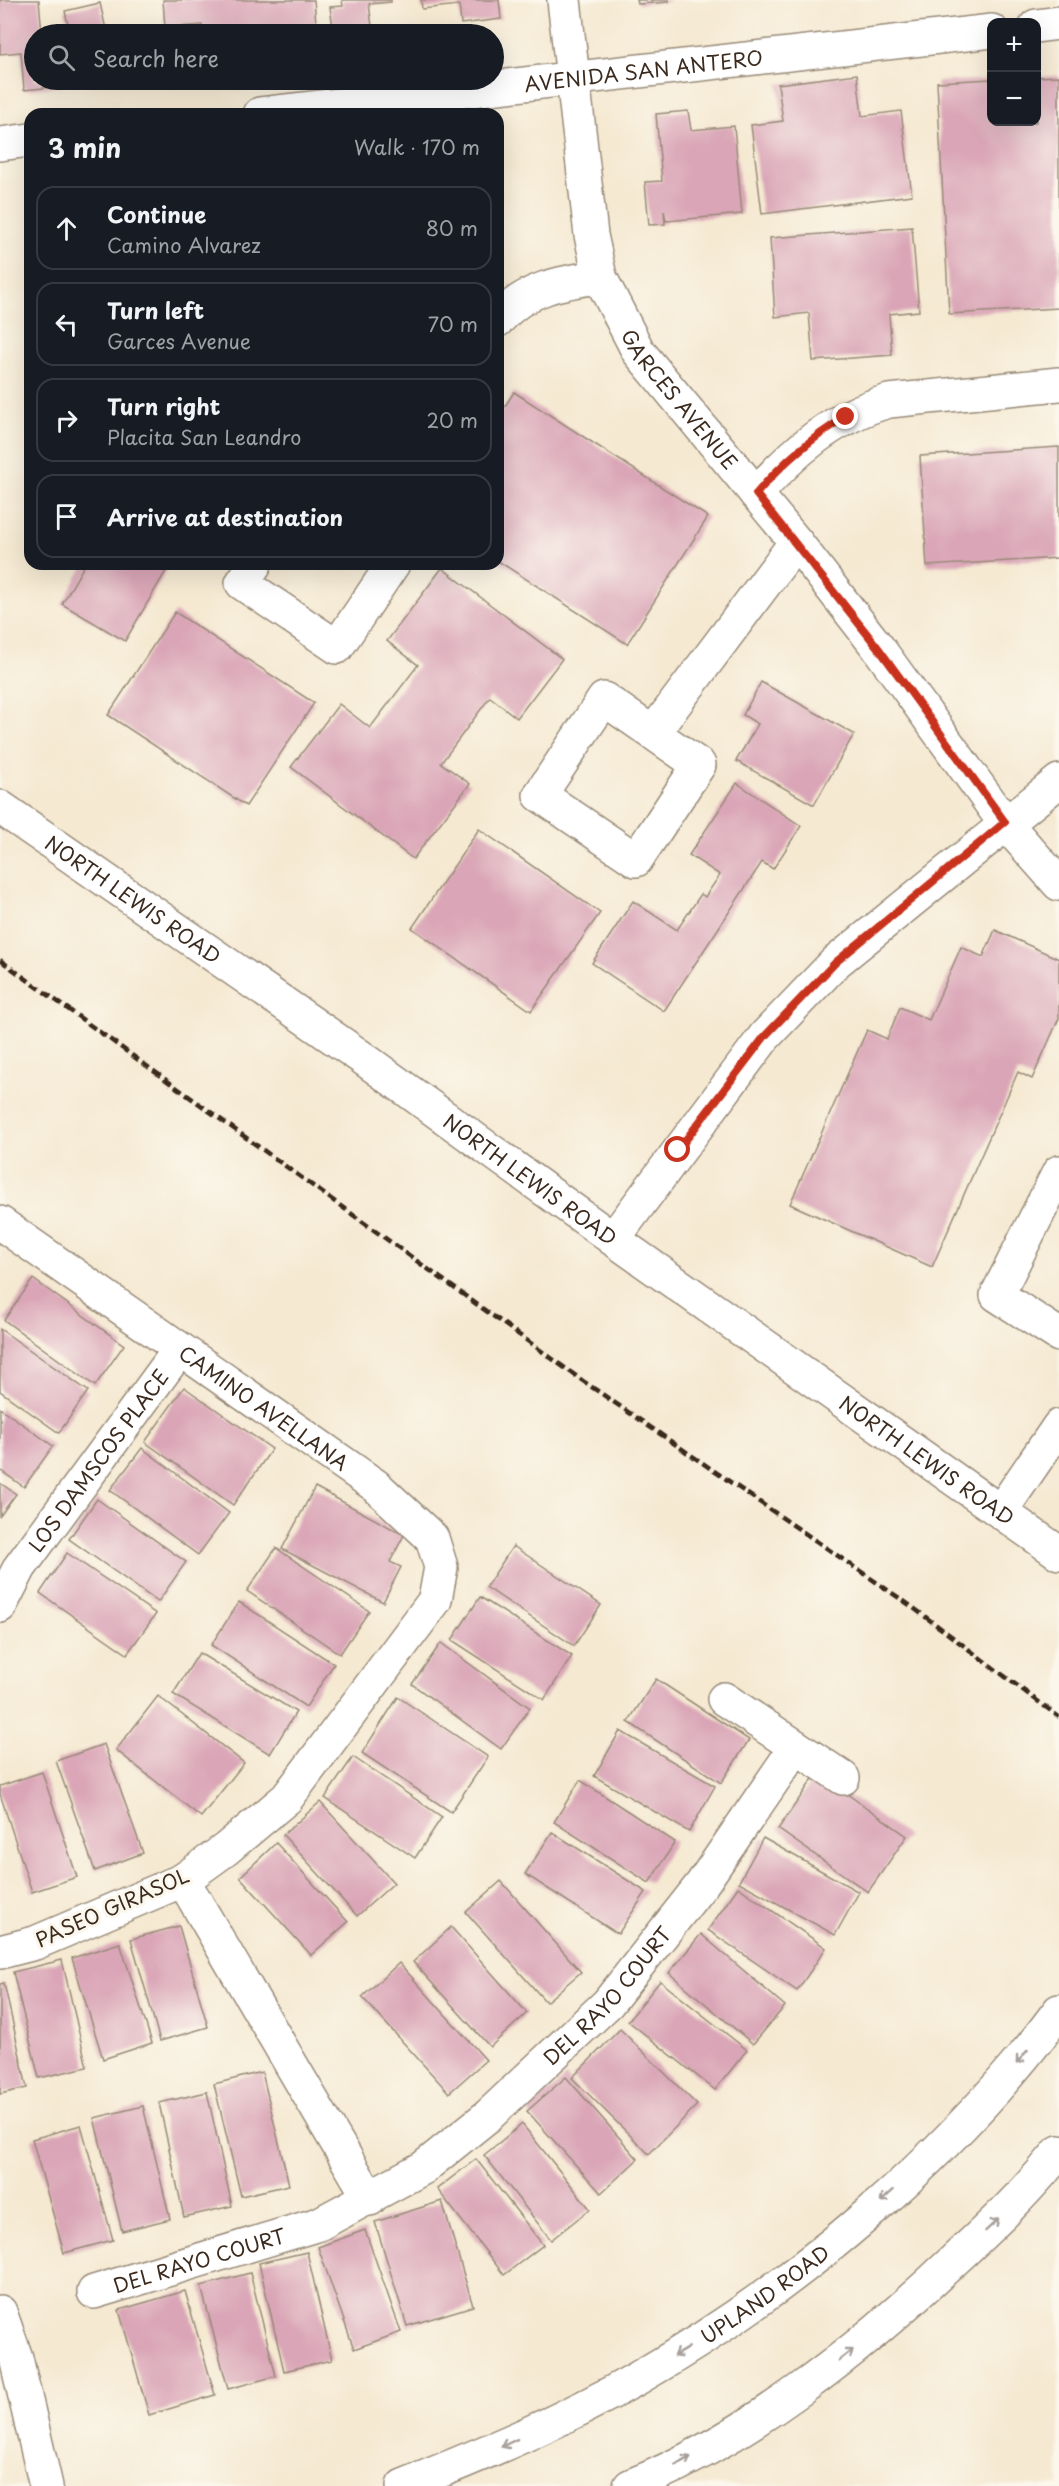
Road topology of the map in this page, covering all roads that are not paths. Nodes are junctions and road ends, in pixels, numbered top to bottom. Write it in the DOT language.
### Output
graph roads {
  1 [pos="564,0"];
  2 [pos="1059,23"];
  3 [pos="1041,25"];
  4 [pos="987,32"];
  5 [pos="574,78"];
  6 [pos="504,86"];
  7 [pos="469,90"];
  8 [pos="312,108"];
  9 [pos="24,141"];
  10 [pos="0,144"];
  11 [pos="600,277"];
  12 [pos="504,315"];
  13 [pos="1059,384"];
  14 [pos="756,494"];
  15 [pos="796,542"];
  16 [pos="251,570"];
  17 [pos="389,570"];
  18 [pos="653,733"];
  19 [pos="1059,781"];
  20 [pos="0,807"];
  21 [pos="1005,822"];
  22 [pos="1059,884"];
  23 [pos="1059,1172"];
  24 [pos="0,1223"];
  25 [pos="613,1239"];
  26 [pos="1059,1335"];
  27 [pos="180,1349"];
  28 [pos="1059,1426"];
  29 [pos="1001,1511"];
  30 [pos="1059,1553"];
  31 [pos="0,1606"];
  32 [pos="406,1636"];
  33 [pos="724,1699"];
  34 [pos="796,1747"];
  35 [pos="843,1778"];
  36 [pos="183,1880"];
  37 [pos="0,1952"];
  38 [pos="1059,2011"];
  39 [pos="1059,2152"];
  40 [pos="370,2199"];
  41 [pos="94,2292"];
  42 [pos="0,2312"];
  43 [pos="46,2486"];
  44 [pos="403,2486"];
  45 [pos="630,2486"];
  1 -- 5 [label="street, GARCES AVENUE"];
  2 -- 3 [label="street"];
  4 -- 5 [label="street, AVENIDA SAN ANTERO"];
  5 -- 6 [label="street, AVENIDA SAN ANTERO"];
  5 -- 11 [label="street, GARCES AVENUE"];
  7 -- 8 [label="street, AVENIDA SAN ANTERO"];
  9 -- 10 [label="street"];
  11 -- 12 [label="street"];
  11 -- 14 [label="street, GARCES AVENUE"];
  13 -- 14 [label="street"];
  14 -- 15 [label="street, GARCES AVENUE"];
  15 -- 18 [label="street"];
  15 -- 21 [label="street, GARCES AVENUE"];
  16 -- 17 [label="street"];
  18 -- 18 [label="street"];
  19 -- 21 [label="street"];
  20 -- 25 [label="street, NORTH LEWIS ROAD"];
  21 -- 22 [label="street, GARCES AVENUE"];
  21 -- 25 [label="street"];
  23 -- 26 [label="street"];
  24 -- 27 [label="street, CAMINO AVELLANA"];
  25 -- 29 [label="street, NORTH LEWIS ROAD"];
  27 -- 31 [label="street, LOS DAMSCOS PLACE"];
  27 -- 32 [label="street, CAMINO AVELLANA"];
  28 -- 29 [label="street"];
  29 -- 30 [label="street, NORTH LEWIS ROAD"];
  32 -- 36 [label="street, PASEO GIRASOL"];
  33 -- 34 [label="street"];
  34 -- 35 [label="street"];
  34 -- 40 [label="street, DEL RAYO COURT"];
  36 -- 37 [label="street, PASEO GIRASOL"];
  36 -- 40 [label="street"];
  38 -- 44 [label="street, UPLAND ROAD, one-way"];
  45 -- 39 [label="street, one-way"];
  40 -- 41 [label="street, DEL RAYO COURT"];
  42 -- 43 [label="street"];
}
